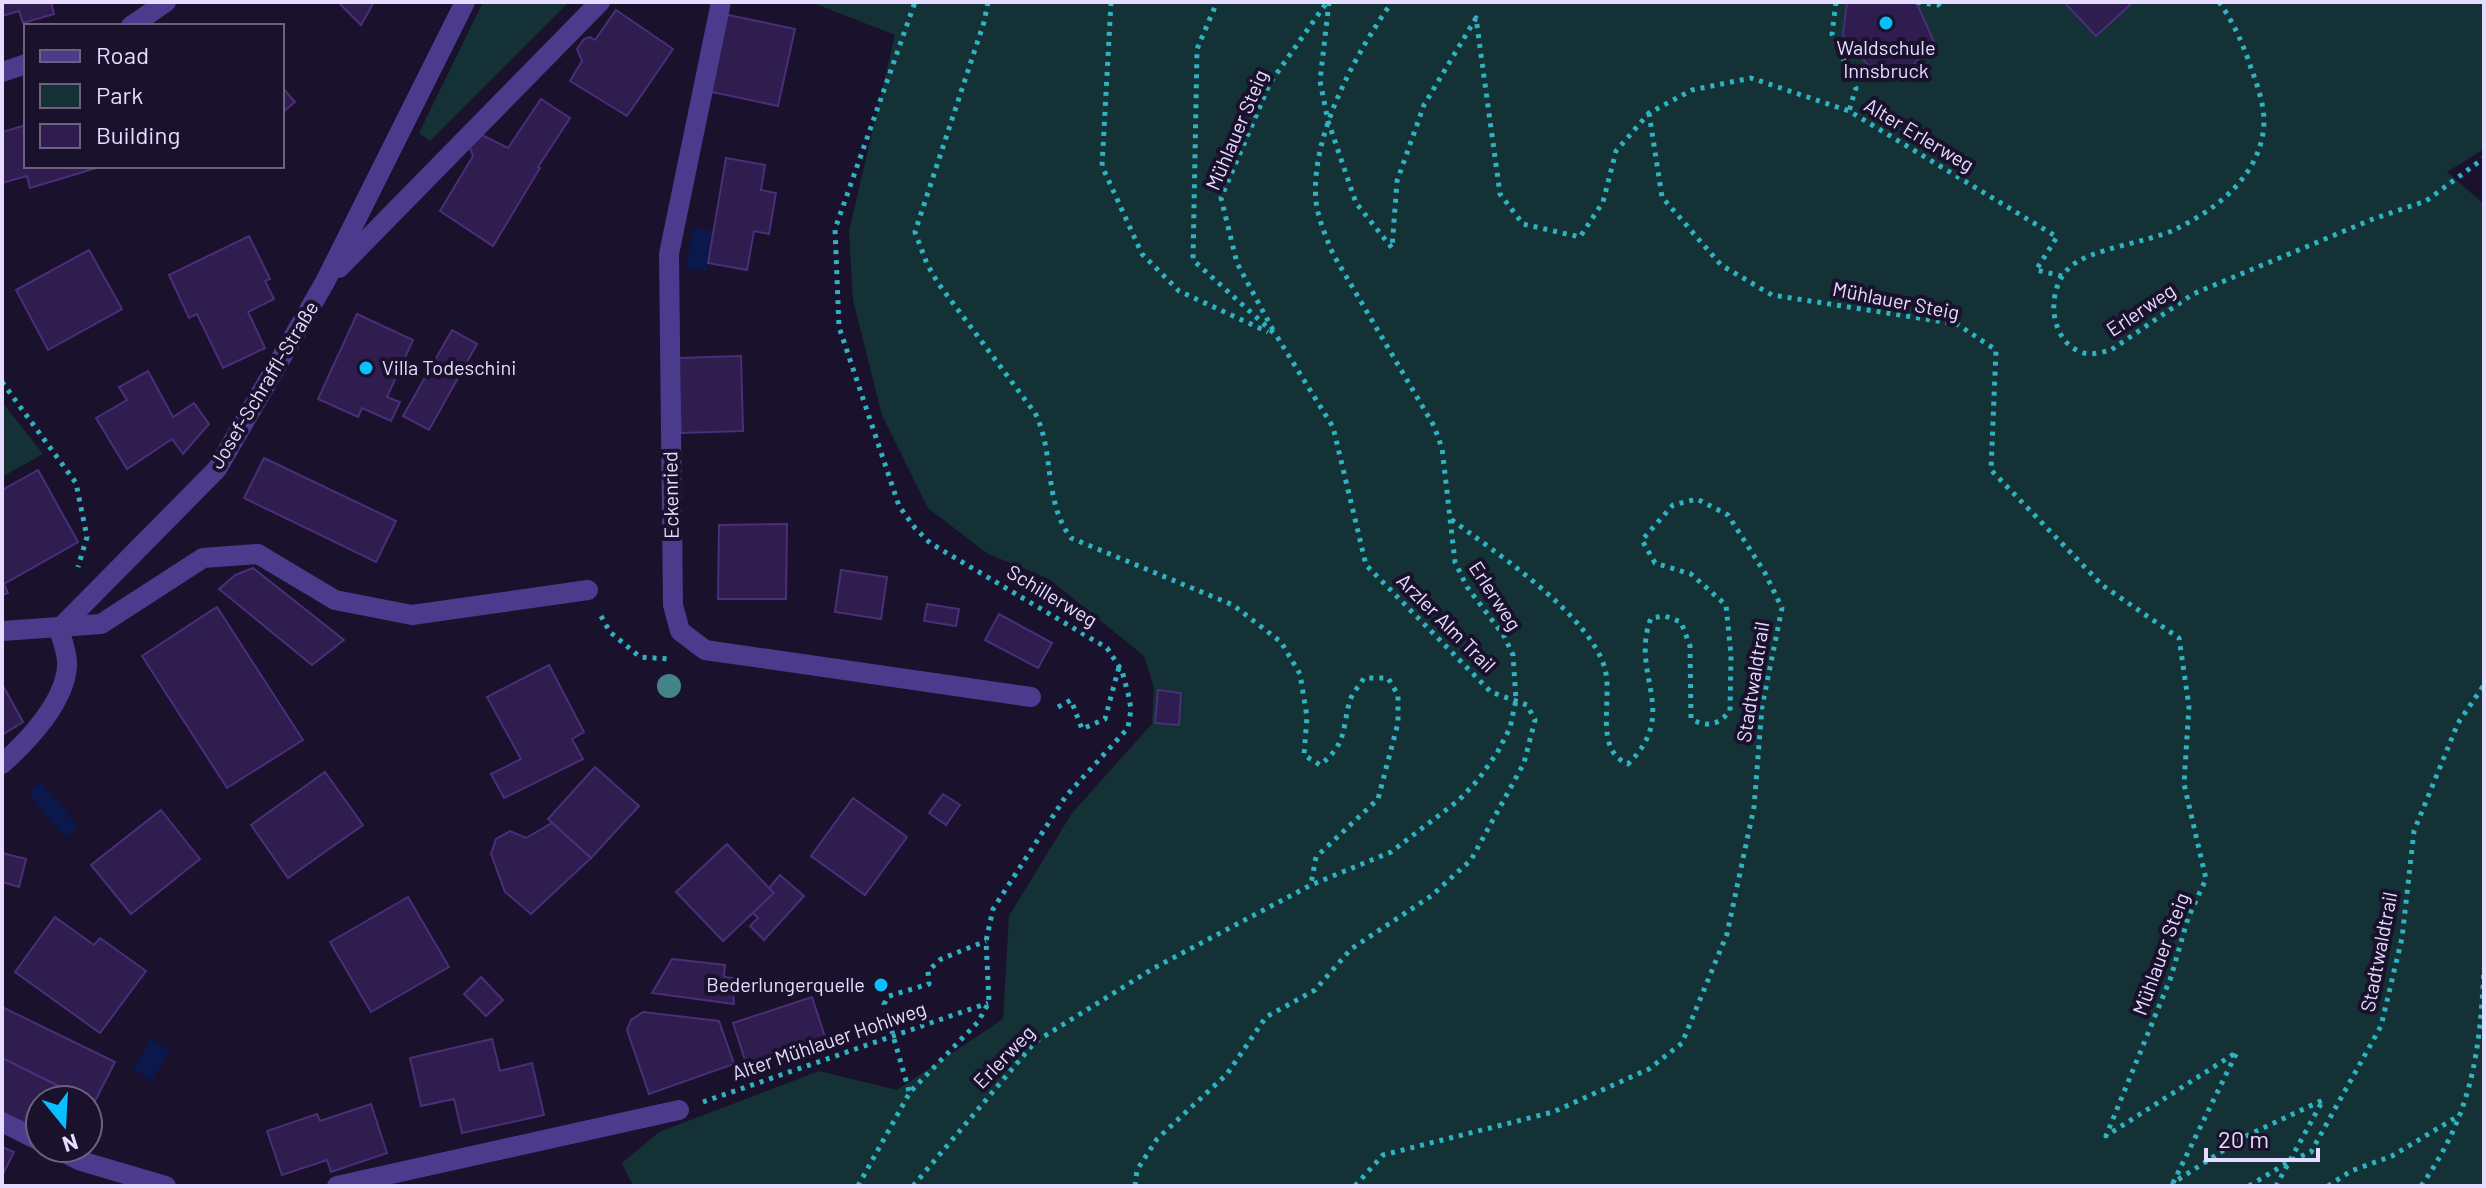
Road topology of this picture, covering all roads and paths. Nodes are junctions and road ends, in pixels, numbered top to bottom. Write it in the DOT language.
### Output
graph roads {
  1 [pos="166,2"];
  2 [pos="465,2"];
  3 [pos="600,2"];
  4 [pos="721,2"];
  5 [pos="915,2"];
  6 [pos="988,2"];
  7 [pos="1111,2"];
  8 [pos="1217,2"];
  9 [pos="1328,2"];
  10 [pos="1392,2"];
  11 [pos="1836,2"];
  12 [pos="1917,2"];
  13 [pos="1941,2"];
  14 [pos="2219,2"];
  15 [pos="134,24"];
  16 [pos="24,65"];
  17 [pos="2,72"];
  18 [pos="1849,111"];
  19 [pos="1649,113"];
  20 [pos="1328,121"];
  21 [pos="2484,158"];
  22 [pos="2062,276"];
  23 [pos="325,282"];
  24 [pos="1276,335"];
  25 [pos="2,382"];
  26 [pos="1448,517"];
  27 [pos="78,567"];
  28 [pos="588,590"];
  29 [pos="59,629"];
  30 [pos="2,631"];
  31 [pos="705,650"];
  32 [pos="1119,666"];
  33 [pos="2484,685"];
  34 [pos="1031,697"];
  35 [pos="1516,700"];
  36 [pos="2,764"];
  37 [pos="1311,885"];
  38 [pos="986,941"];
  39 [pos="2484,968"];
  40 [pos="989,1002"];
  41 [pos="910,1092"];
  42 [pos="679,1110"];
  43 [pos="2461,1115"];
  44 [pos="2,1122"];
  45 [pos="24,1133"];
  46 [pos="2290,1161"];
  47 [pos="91,1164"];
  48 [pos="166,1186"];
  49 [pos="337,1186"];
  50 [pos="858,1186"];
  51 [pos="913,1186"];
  52 [pos="1135,1186"];
  53 [pos="1355,1186"];
  54 [pos="2249,1186"];
  55 [pos="2276,1186"];
  56 [pos="2328,1186"];
  57 [pos="2421,1186"];
  1 -- 15 [label="street"];
  2 -- 23 [label="street, Josef-Schraffl-Straße"];
  3 -- 23 [label="street"];
  4 -- 31 [label="street, Eckenried"];
  5 -- 32 [label="path, Schillerweg"];
  6 -- 37 [label="path"];
  7 -- 24 [label="path"];
  8 -- 24 [label="path, Arzler Alm Trail"];
  9 -- 20 [label="path, Mühlauer Steig"];
  9 -- 24 [label="path, Mühlauer Steig"];
  10 -- 20 [label="path, Erlerweg"];
  11 -- 18 [label="path"];
  12 -- 13 [label="path"];
  14 -- 22 [label="path"];
  16 -- 17 [label="street"];
  18 -- 19 [label="path, Alter Erlerweg"];
  18 -- 22 [label="path, Alter Erlerweg"];
  19 -- 20 [label="path, Mühlauer Steig"];
  19 -- 46 [label="path, Mühlauer Steig"];
  20 -- 26 [label="path, Erlerweg"];
  21 -- 22 [label="path, Erlerweg"];
  23 -- 29 [label="street, Josef-Schraffl-Straße"];
  24 -- 35 [label="path, Arzler Alm Trail"];
  25 -- 27 [label="path"];
  26 -- 35 [label="path, Erlerweg"];
  26 -- 53 [label="path, Stadtwaldtrail"];
  28 -- 29 [label="street"];
  28 -- 31 [label="path"];
  29 -- 30 [label="street"];
  29 -- 36 [label="street"];
  31 -- 34 [label="street"];
  32 -- 34 [label="path"];
  32 -- 38 [label="path, Schillerweg"];
  33 -- 46 [label="path, Stadtwaldtrail"];
  35 -- 37 [label="path, Erlerweg"];
  35 -- 52 [label="path"];
  37 -- 51 [label="path, Erlerweg"];
  38 -- 40 [label="path, Schillerweg"];
  38 -- 41 [label="path"];
  39 -- 43 [label="path"];
  40 -- 41 [label="path"];
  40 -- 42 [label="path, Alter Mühlauer Hohlweg"];
  41 -- 50 [label="path"];
  42 -- 49 [label="street"];
  43 -- 56 [label="path"];
  43 -- 57 [label="path"];
  44 -- 45 [label="street"];
  46 -- 54 [label="path, Stadtwaldtrail"];
  46 -- 55 [label="path, Mühlauer Steig"];
  47 -- 48 [label="street"];
}
